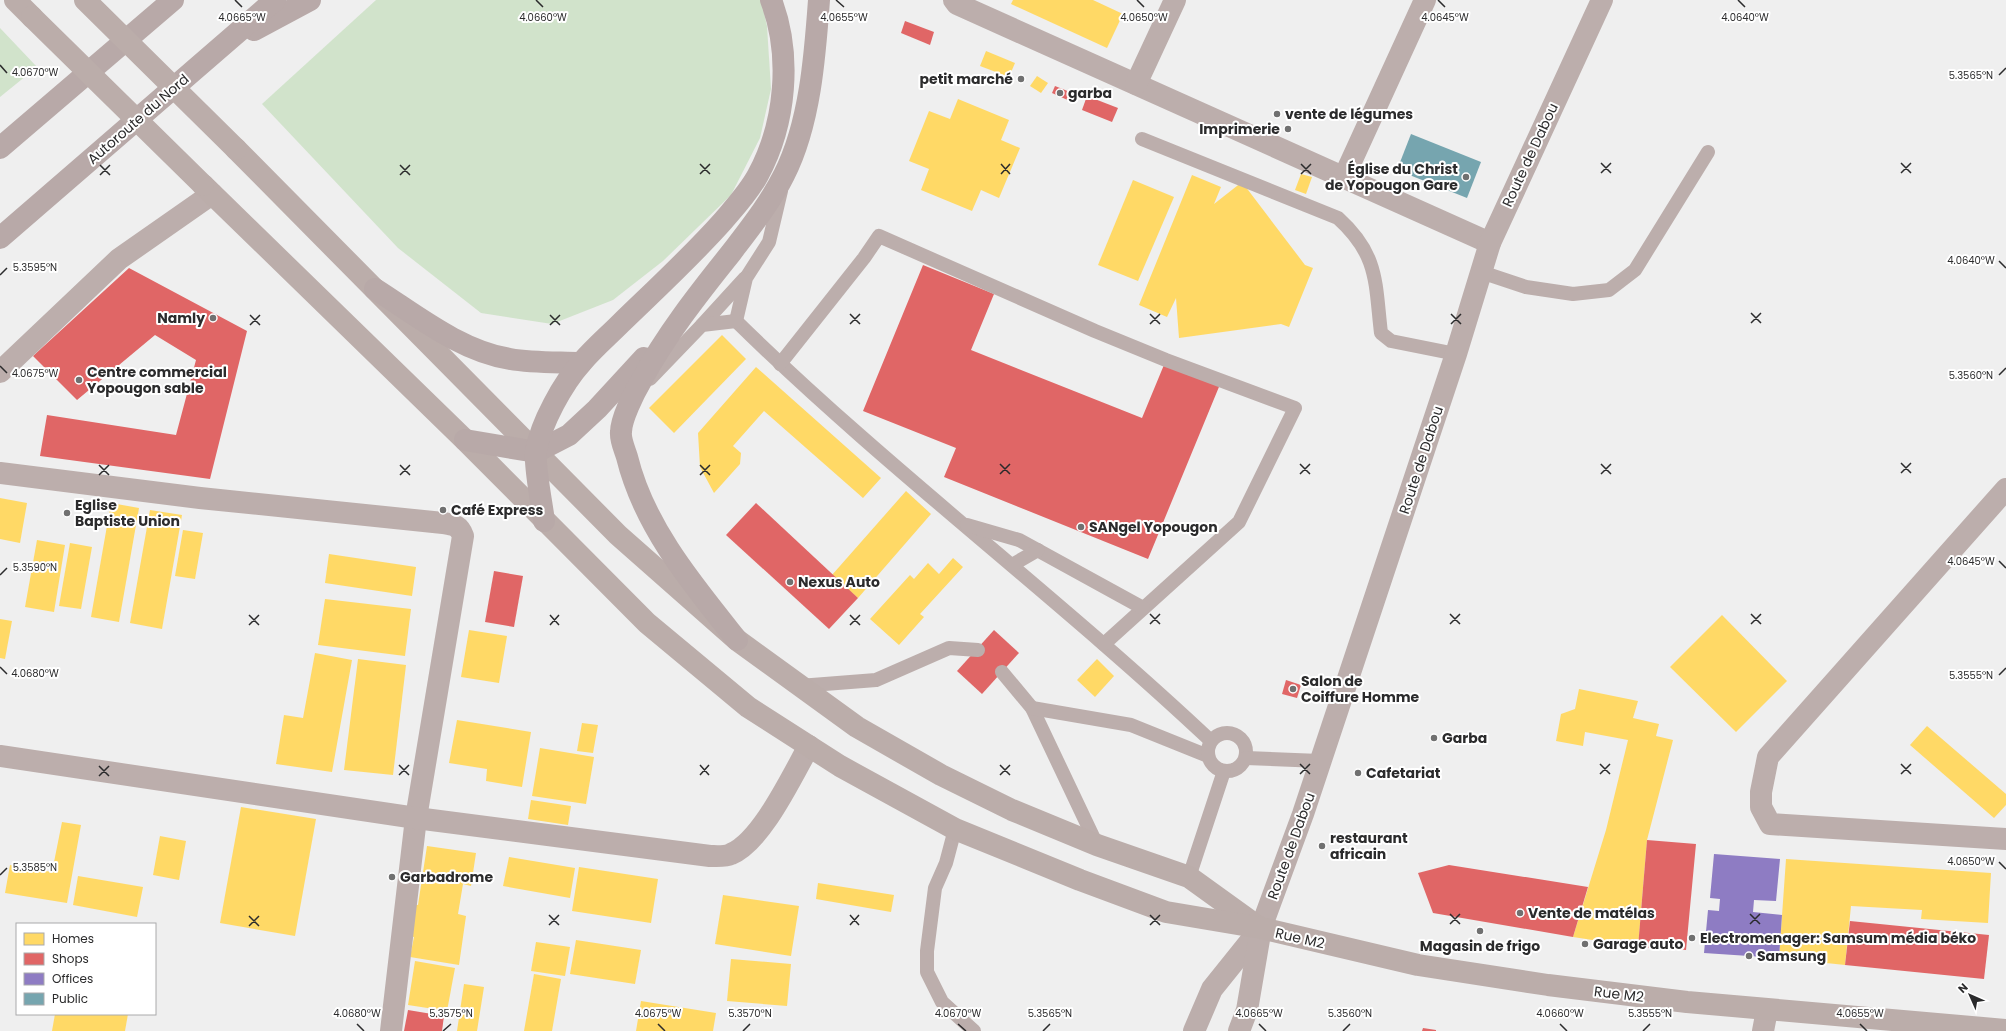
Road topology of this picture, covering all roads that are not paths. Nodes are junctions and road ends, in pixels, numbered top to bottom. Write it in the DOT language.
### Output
graph roads {
  1 [pos="15,0"];
  2 [pos="84,0"];
  3 [pos="173,0"];
  4 [pos="275,0"];
  5 [pos="310,0"];
  6 [pos="771,0"];
  7 [pos="819,0"];
  8 [pos="954,0"];
  9 [pos="1174,0"];
  10 [pos="1425,0"];
  11 [pos="1602,0"];
  12 [pos="221,47"];
  13 [pos="1136,84"];
  14 [pos="1142,139"];
  15 [pos="0,148"];
  16 [pos="1708,152"];
  17 [pos="785,174"];
  18 [pos="1344,177"];
  19 [pos="208,190"];
  20 [pos="0,238"];
  21 [pos="1490,243"];
  22 [pos="1481,272"];
  23 [pos="746,278"];
  24 [pos="375,289"];
  25 [pos="736,321"];
  26 [pos="676,323"];
  27 [pos="702,325"];
  28 [pos="1456,354"];
  29 [pos="581,363"];
  30 [pos="780,364"];
  31 [pos="0,372"];
  32 [pos="632,398"];
  33 [pos="465,440"];
  34 [pos="536,452"];
  35 [pos="0,473"];
  36 [pos="2006,489"];
  37 [pos="544,521"];
  38 [pos="962,523"];
  39 [pos="1038,550"];
  40 [pos="1012,565"];
  41 [pos="1143,608"];
  42 [pos="737,640"];
  43 [pos="1104,644"];
  44 [pos="978,650"];
  45 [pos="1002,672"];
  46 [pos="799,686"];
  47 [pos="1032,708"];
  48 [pos="1211,741"];
  49 [pos="809,746"];
  50 [pos="0,756"];
  51 [pos="1208,756"];
  52 [pos="1246,758"];
  53 [pos="1320,761"];
  54 [pos="1224,772"];
  55 [pos="416,818"];
  56 [pos="955,828"];
  57 [pos="2006,838"];
  58 [pos="1097,845"];
  59 [pos="1189,877"];
  60 [pos="1261,928"];
  61 [pos="1767,1010"];
  62 [pos="2006,1030"];
  63 [pos="391,1031"];
  64 [pos="974,1031"];
  65 [pos="1194,1031"];
  66 [pos="1239,1031"];
  67 [pos="1763,1031"];
  1 -- 19 [label="main road, Rue M2, bridge"];
  2 -- 24 [label="main road, bridge"];
  3 -- 15 [label="highway"];
  4 -- 12 [label="highway, Autoroute du Nord"];
  5 -- 12 [label="highway"];
  6 -- 29 [label="highway"];
  7 -- 17 [label="highway"];
  8 -- 13 [label="street"];
  9 -- 13 [label="street"];
  10 -- 18 [label="street"];
  11 -- 21 [label="street, Route de Dabou"];
  12 -- 20 [label="highway, Autoroute du Nord"];
  13 -- 18 [label="street"];
  14 -- 28 [label="lane"];
  16 -- 22 [label="lane"];
  17 -- 23 [label="lane"];
  17 -- 26 [label="highway"];
  18 -- 21 [label="street"];
  19 -- 31 [label="street"];
  19 -- 33 [label="main road, Rue M2"];
  21 -- 22 [label="street, Route de Dabou"];
  22 -- 28 [label="street, Route de Dabou"];
  23 -- 25 [label="lane"];
  23 -- 27 [label="lane"];
  24 -- 29 [label="highway"];
  24 -- 34 [label="main road"];
  25 -- 27 [label="lane"];
  25 -- 30 [label="lane"];
  26 -- 32 [label="highway"];
  26 -- 34 [label="highway"];
  27 -- 32 [label="lane"];
  28 -- 53 [label="street, Route de Dabou"];
  29 -- 34 [label="highway"];
  30 -- 38 [label="lane"];
  30 -- 41 [label="lane"];
  32 -- 42 [label="highway"];
  33 -- 34 [label="highway"];
  33 -- 37 [label="main road, Rue M2"];
  34 -- 37 [label="highway"];
  34 -- 42 [label="main road"];
  35 -- 55 [label="street"];
  36 -- 57 [label="street"];
  37 -- 49 [label="main road, Rue M2"];
  38 -- 39 [label="lane"];
  38 -- 40 [label="lane"];
  39 -- 40 [label="lane"];
  39 -- 41 [label="lane"];
  40 -- 43 [label="lane"];
  41 -- 43 [label="lane"];
  42 -- 46 [label="main road"];
  43 -- 48 [label="lane"];
  44 -- 46 [label="lane"];
  45 -- 47 [label="lane"];
  46 -- 58 [label="main road"];
  47 -- 51 [label="lane"];
  47 -- 58 [label="lane"];
  48 -- 51 [label="lane"];
  48 -- 52 [label="lane"];
  49 -- 55 [label="street"];
  49 -- 56 [label="main road, Rue M2"];
  50 -- 55 [label="street"];
  51 -- 54 [label="lane"];
  52 -- 53 [label="lane"];
  52 -- 54 [label="lane"];
  53 -- 60 [label="street, Route de Dabou"];
  54 -- 59 [label="lane"];
  55 -- 63 [label="street"];
  56 -- 60 [label="main road, Rue M2"];
  56 -- 64 [label="lane"];
  58 -- 59 [label="main road"];
  59 -- 60 [label="main road"];
  60 -- 61 [label="main road, Rue M2"];
  60 -- 65 [label="street, Route de Dabou"];
  60 -- 66 [label="street, Route de Dabou"];
  61 -- 62 [label="main road, Rue M2"];
  61 -- 67 [label="street"];
}
